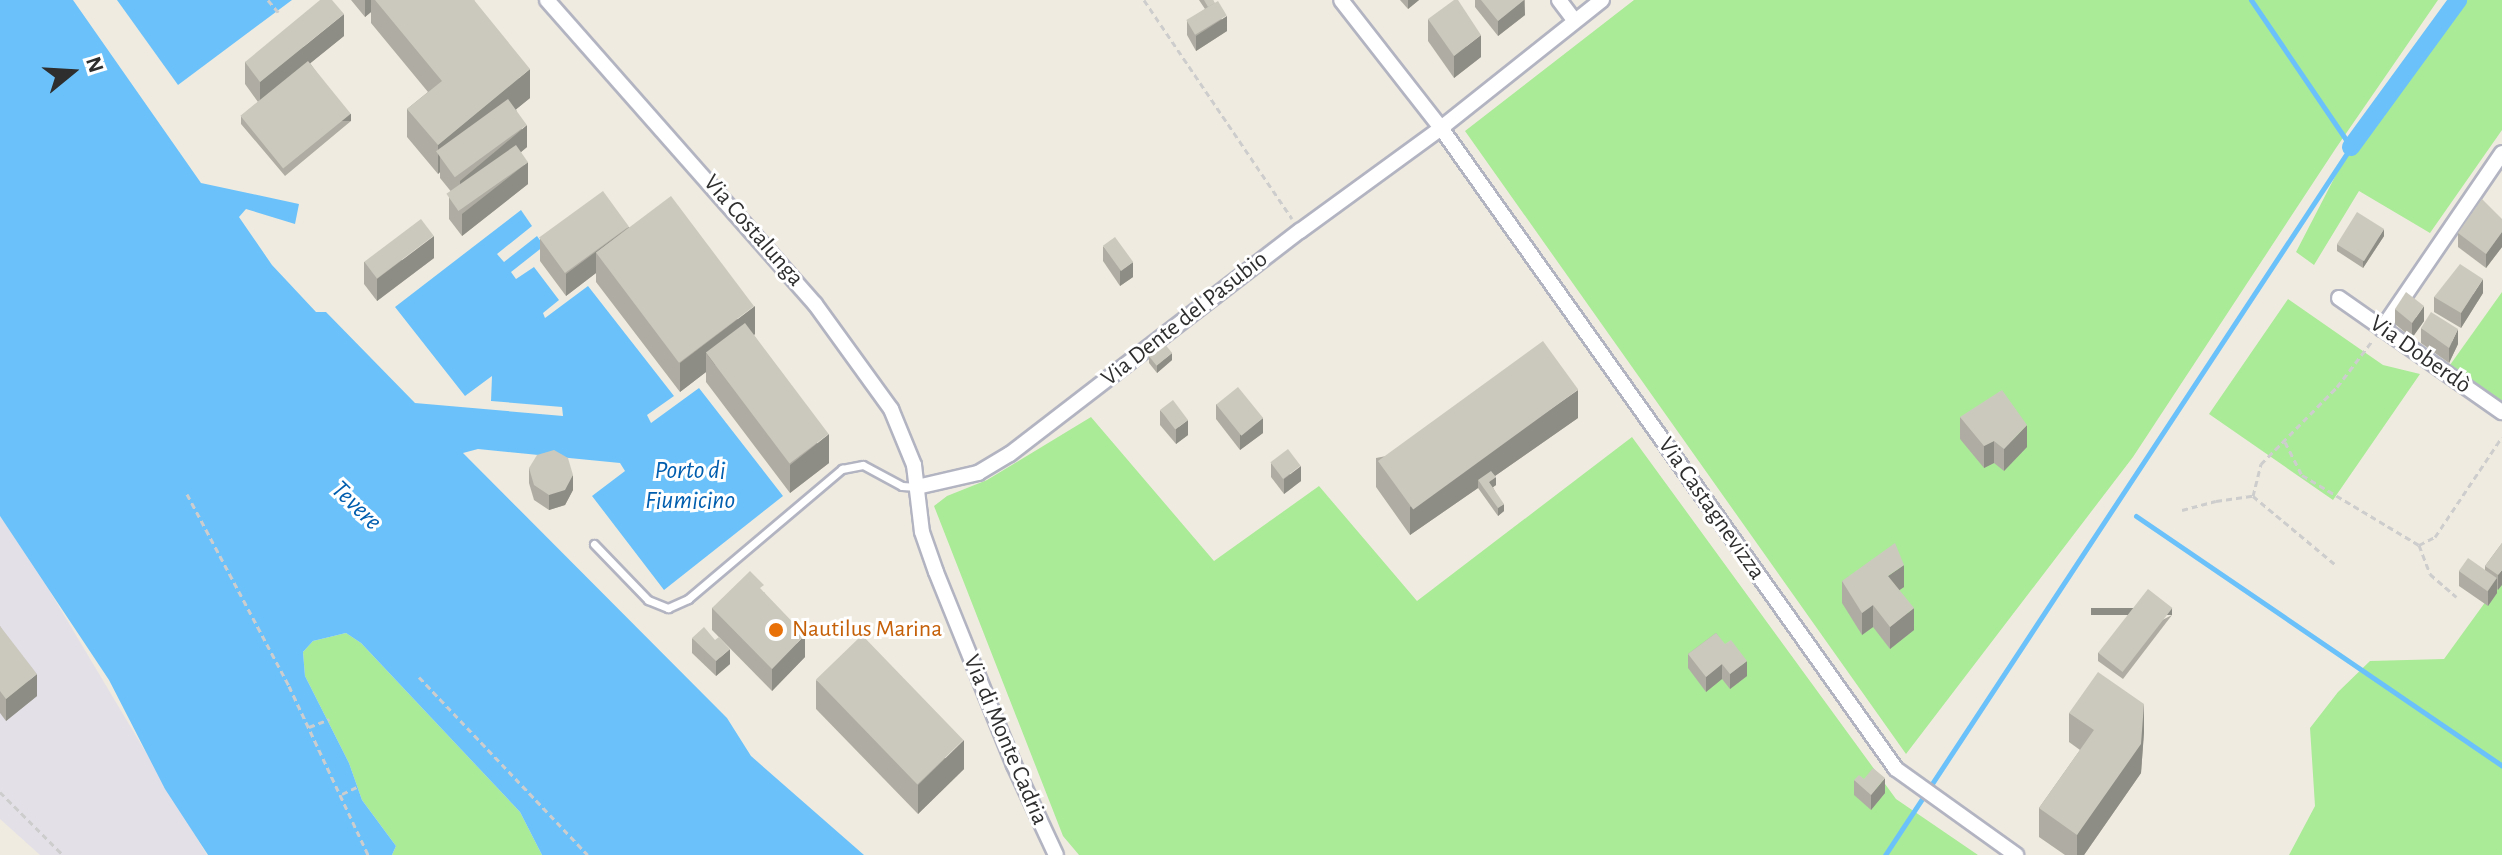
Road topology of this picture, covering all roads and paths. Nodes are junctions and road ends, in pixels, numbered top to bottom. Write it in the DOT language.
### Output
graph roads {
  1 [pos="268,0"];
  2 [pos="547,0"];
  3 [pos="1144,0"];
  4 [pos="1341,0"];
  5 [pos="1559,0"];
  6 [pos="1602,0"];
  7 [pos="278,12"];
  8 [pos="1575,21"];
  9 [pos="1441,128"];
  10 [pos="2502,153"];
  11 [pos="1300,231"];
  12 [pos="2339,298"];
  13 [pos="2382,329"];
  14 [pos="2502,412"];
  15 [pos="2502,437"];
  16 [pos="2285,442"];
  17 [pos="917,487"];
  18 [pos="187,494"];
  19 [pos="2253,496"];
  20 [pos="2182,510"];
  21 [pos="594,544"];
  22 [pos="2419,545"];
  23 [pos="2337,566"];
  24 [pos="2456,597"];
  25 [pos="419,677"];
  26 [pos="330,719"];
  27 [pos="309,727"];
  28 [pos="359,786"];
  29 [pos="0,792"];
  30 [pos="342,794"];
  31 [pos="63,855"];
  32 [pos="368,855"];
  33 [pos="588,855"];
  34 [pos="1056,855"];
  35 [pos="2016,855"];
  1 -- 7 [label="path"];
  2 -- 17 [label="street, Via Costalunga"];
  3 -- 11 [label="path"];
  4 -- 9 [label="street, Via Castagnevizza"];
  5 -- 8 [label="street"];
  6 -- 8 [label="street"];
  8 -- 9 [label="street"];
  9 -- 11 [label="street, Via Dente del Pasubio"];
  9 -- 35 [label="street, Via Castagnevizza"];
  10 -- 13 [label="street"];
  11 -- 17 [label="street, Via Dente del Pasubio"];
  12 -- 13 [label="street, Via Doberdò"];
  13 -- 14 [label="street, Via Doberdò"];
  13 -- 16 [label="path"];
  15 -- 22 [label="path"];
  16 -- 19 [label="path"];
  16 -- 22 [label="path"];
  17 -- 21 [label="lane"];
  17 -- 34 [label="street, Via di Monte Cadria"];
  18 -- 27 [label="path"];
  19 -- 20 [label="path"];
  19 -- 23 [label="path"];
  22 -- 24 [label="path"];
  25 -- 33 [label="path"];
  26 -- 27 [label="path"];
  27 -- 30 [label="path"];
  28 -- 30 [label="path"];
  29 -- 31 [label="path"];
  30 -- 32 [label="path"];
}
